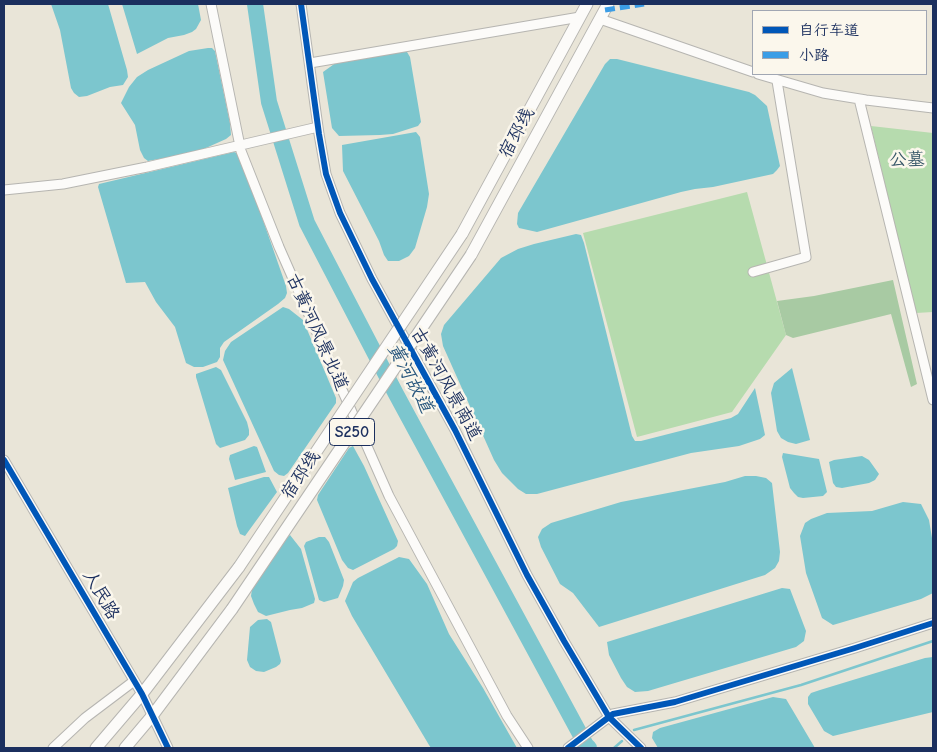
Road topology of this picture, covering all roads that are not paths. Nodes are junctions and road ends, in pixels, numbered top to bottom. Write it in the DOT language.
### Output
graph roads {
  1 [pos="211,4"];
  2 [pos="301,4"];
  3 [pos="587,4"];
  4 [pos="608,4"];
  5 [pos="580,17"];
  6 [pos="600,19"];
  7 [pos="310,63"];
  8 [pos="752,72"];
  9 [pos="761,75"];
  10 [pos="777,81"];
  11 [pos="859,99"];
  12 [pos="933,108"];
  13 [pos="315,128"];
  14 [pos="244,144"];
  15 [pos="4,190"];
  16 [pos="753,272"];
  17 [pos="933,400"];
  18 [pos="4,460"];
  19 [pos="933,622"];
  20 [pos="134,681"];
  21 [pos="142,694"];
  22 [pos="152,716"];
  23 [pos="607,719"];
  24 [pos="53,748"];
  25 [pos="96,748"];
  26 [pos="125,748"];
  27 [pos="168,748"];
  28 [pos="528,748"];
  29 [pos="568,748"];
  30 [pos="641,748"];
  1 -- 14 [label="street, 古黄河风景北道"];
  2 -- 7 [label="street, 古黄河风景南道"];
  3 -- 5 [label="main road, 宿邳线 / S250"];
  4 -- 6 [label="main road, 宿邳线 / S250"];
  5 -- 7 [label="street"];
  5 -- 21 [label="main road, 宿邳线 / S250, bridge"];
  6 -- 8 [label="street"];
  6 -- 22 [label="main road, 宿邳线 / S250, bridge"];
  7 -- 13 [label="street, 古黄河风景南道"];
  9 -- 10 [label="street"];
  10 -- 11 [label="street"];
  10 -- 16 [label="street"];
  11 -- 12 [label="street"];
  11 -- 17 [label="street"];
  13 -- 14 [label="street"];
  13 -- 23 [label="street, 古黄河风景南道"];
  14 -- 15 [label="street"];
  14 -- 28 [label="street, 古黄河风景北道"];
  18 -- 20 [label="street, 人民路"];
  19 -- 23 [label="street"];
  20 -- 21 [label="street, 人民路"];
  20 -- 24 [label="street"];
  21 -- 22 [label="street, 人民路"];
  21 -- 25 [label="main road, 宿邳线 / S250"];
  22 -- 26 [label="main road, 宿邳线 / S250"];
  22 -- 27 [label="street, 人民路"];
  23 -- 29 [label="street"];
  23 -- 30 [label="street, 古黄河风景南道"];
}
